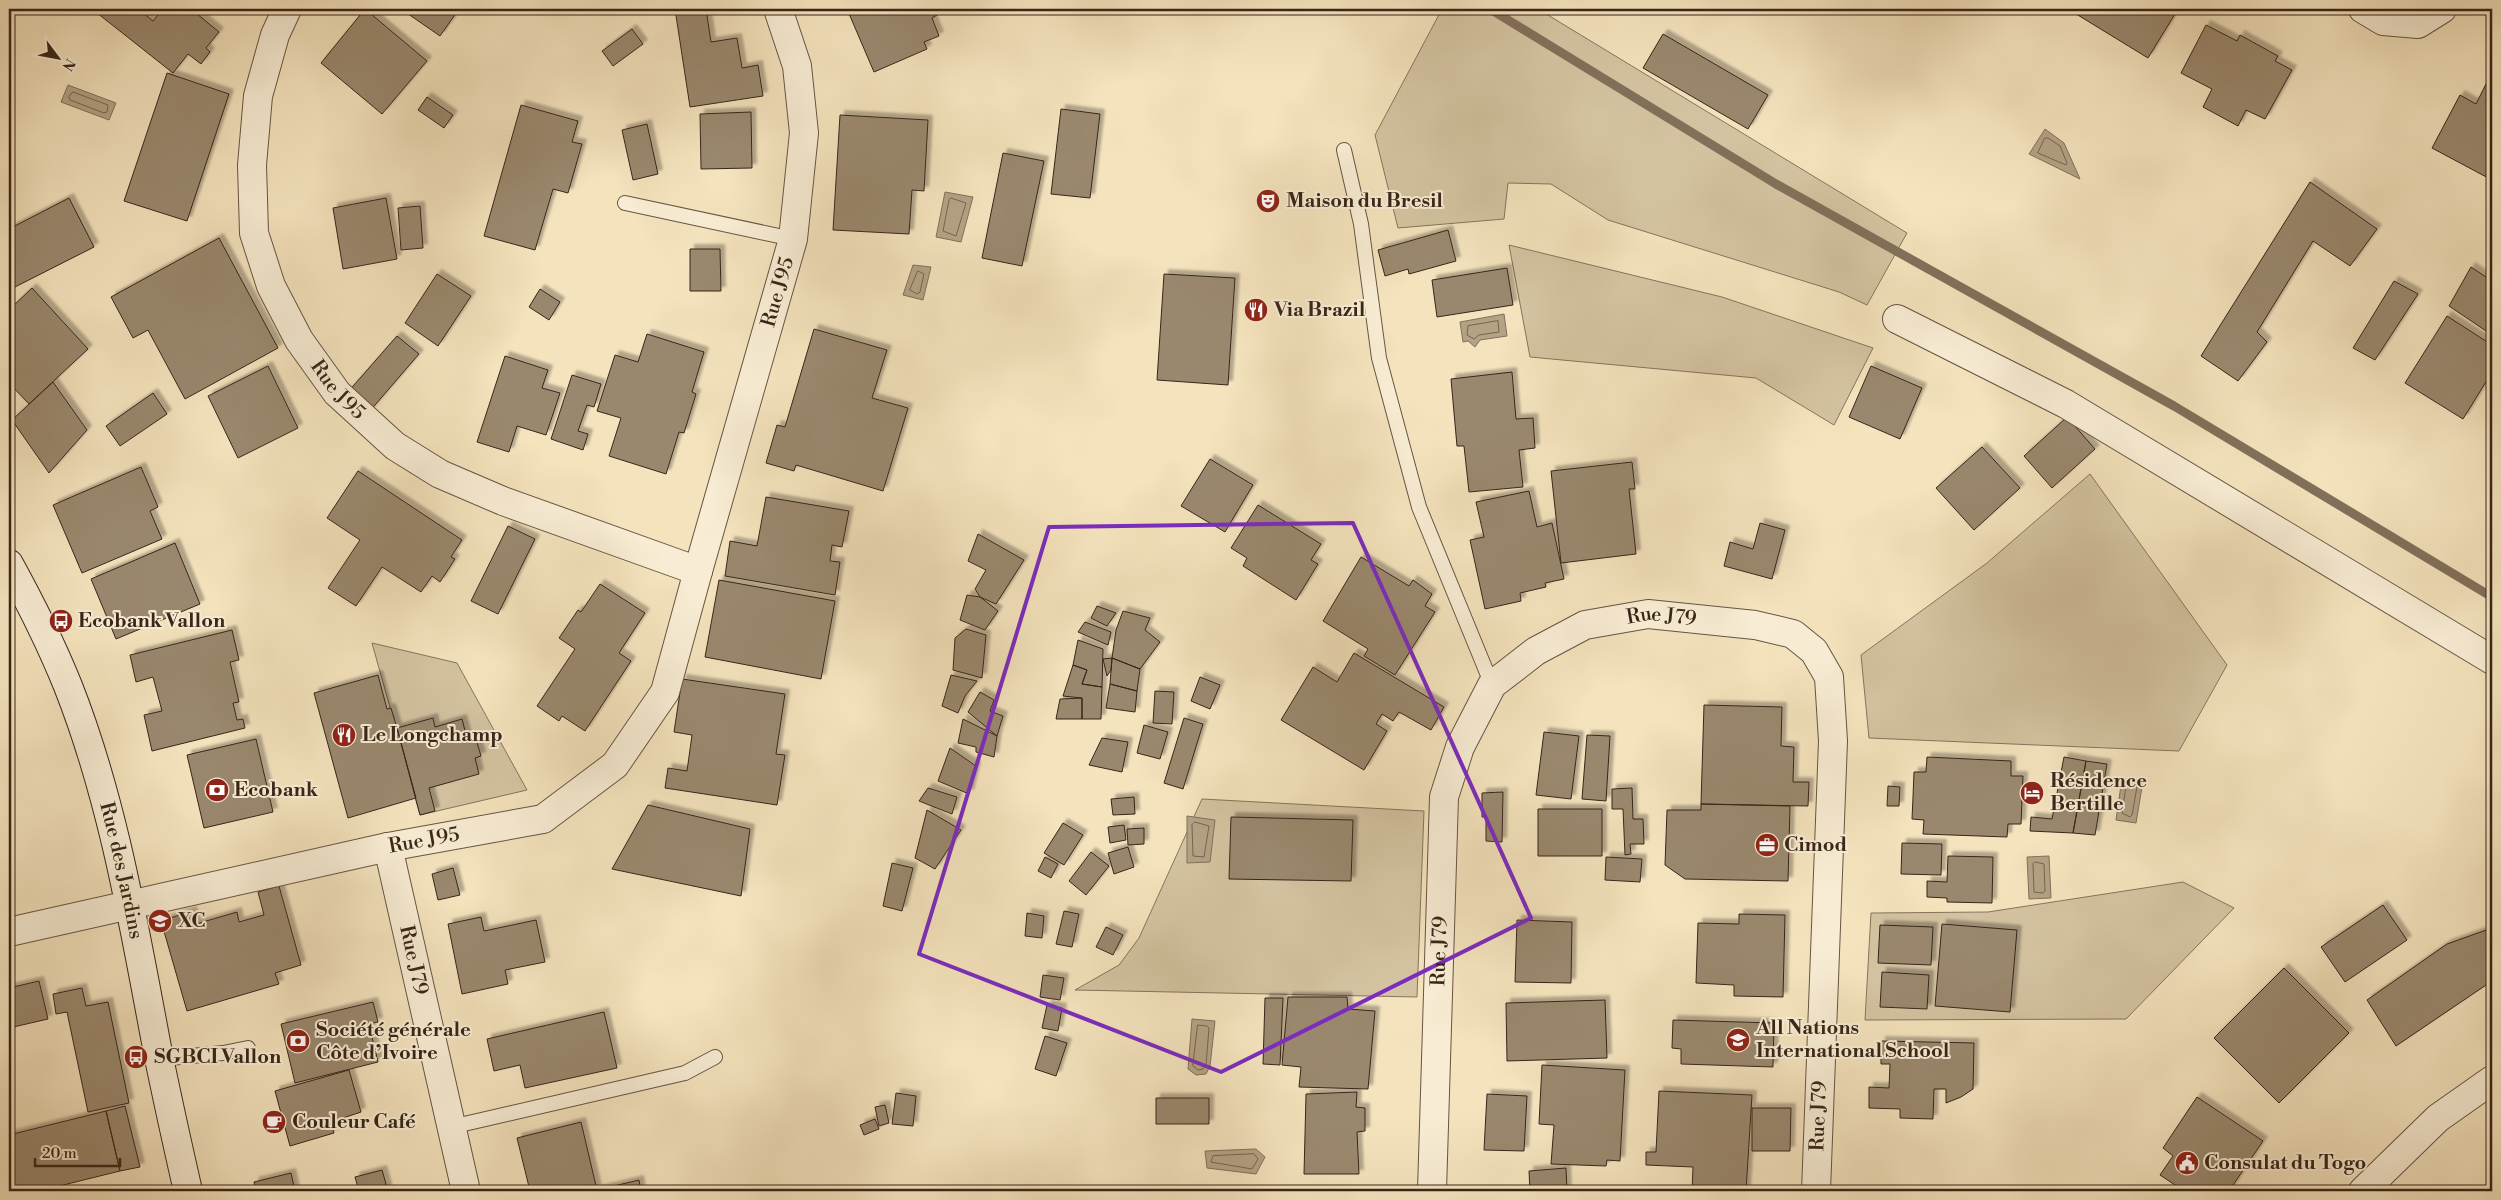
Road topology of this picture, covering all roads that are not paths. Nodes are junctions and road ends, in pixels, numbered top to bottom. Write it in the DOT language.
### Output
graph roads {
  1 [pos="288,9"];
  2 [pos="778,9"];
  3 [pos="2363,9"];
  4 [pos="2442,9"];
  5 [pos="1344,150"];
  6 [pos="624,203"];
  7 [pos="793,239"];
  8 [pos="1897,319"];
  9 [pos="9,564"];
  10 [pos="698,571"];
  11 [pos="2492,660"];
  12 [pos="1492,686"];
  13 [pos="388,847"];
  14 [pos="131,905"];
  15 [pos="9,932"];
  16 [pos="248,1048"];
  17 [pos="716,1057"];
  18 [pos="159,1059"];
  19 [pos="2492,1080"];
  20 [pos="451,1127"];
  21 [pos="188,1191"];
  22 [pos="466,1191"];
  23 [pos="1432,1191"];
  24 [pos="1816,1191"];
  25 [pos="2363,1191"];
  1 -- 10 [label="street, Rue J95"];
  2 -- 7 [label="street, Rue J95"];
  3 -- 4 [label="street"];
  5 -- 12 [label="lane"];
  6 -- 7 [label="lane"];
  7 -- 10 [label="street, Rue J95"];
  8 -- 11 [label="street"];
  9 -- 14 [label="street, Rue des Jardins"];
  10 -- 13 [label="street, Rue J95"];
  12 -- 23 [label="street, Rue J79"];
  12 -- 24 [label="street, Rue J79"];
  13 -- 14 [label="street, Rue J95"];
  13 -- 20 [label="street, Rue J79"];
  14 -- 15 [label="street, Rue J95"];
  14 -- 18 [label="street, Rue des Jardins"];
  16 -- 18 [label="lane"];
  17 -- 20 [label="lane"];
  18 -- 21 [label="street, Rue des Jardins"];
  19 -- 25 [label="street"];
  20 -- 22 [label="street, Rue J79"];
}
